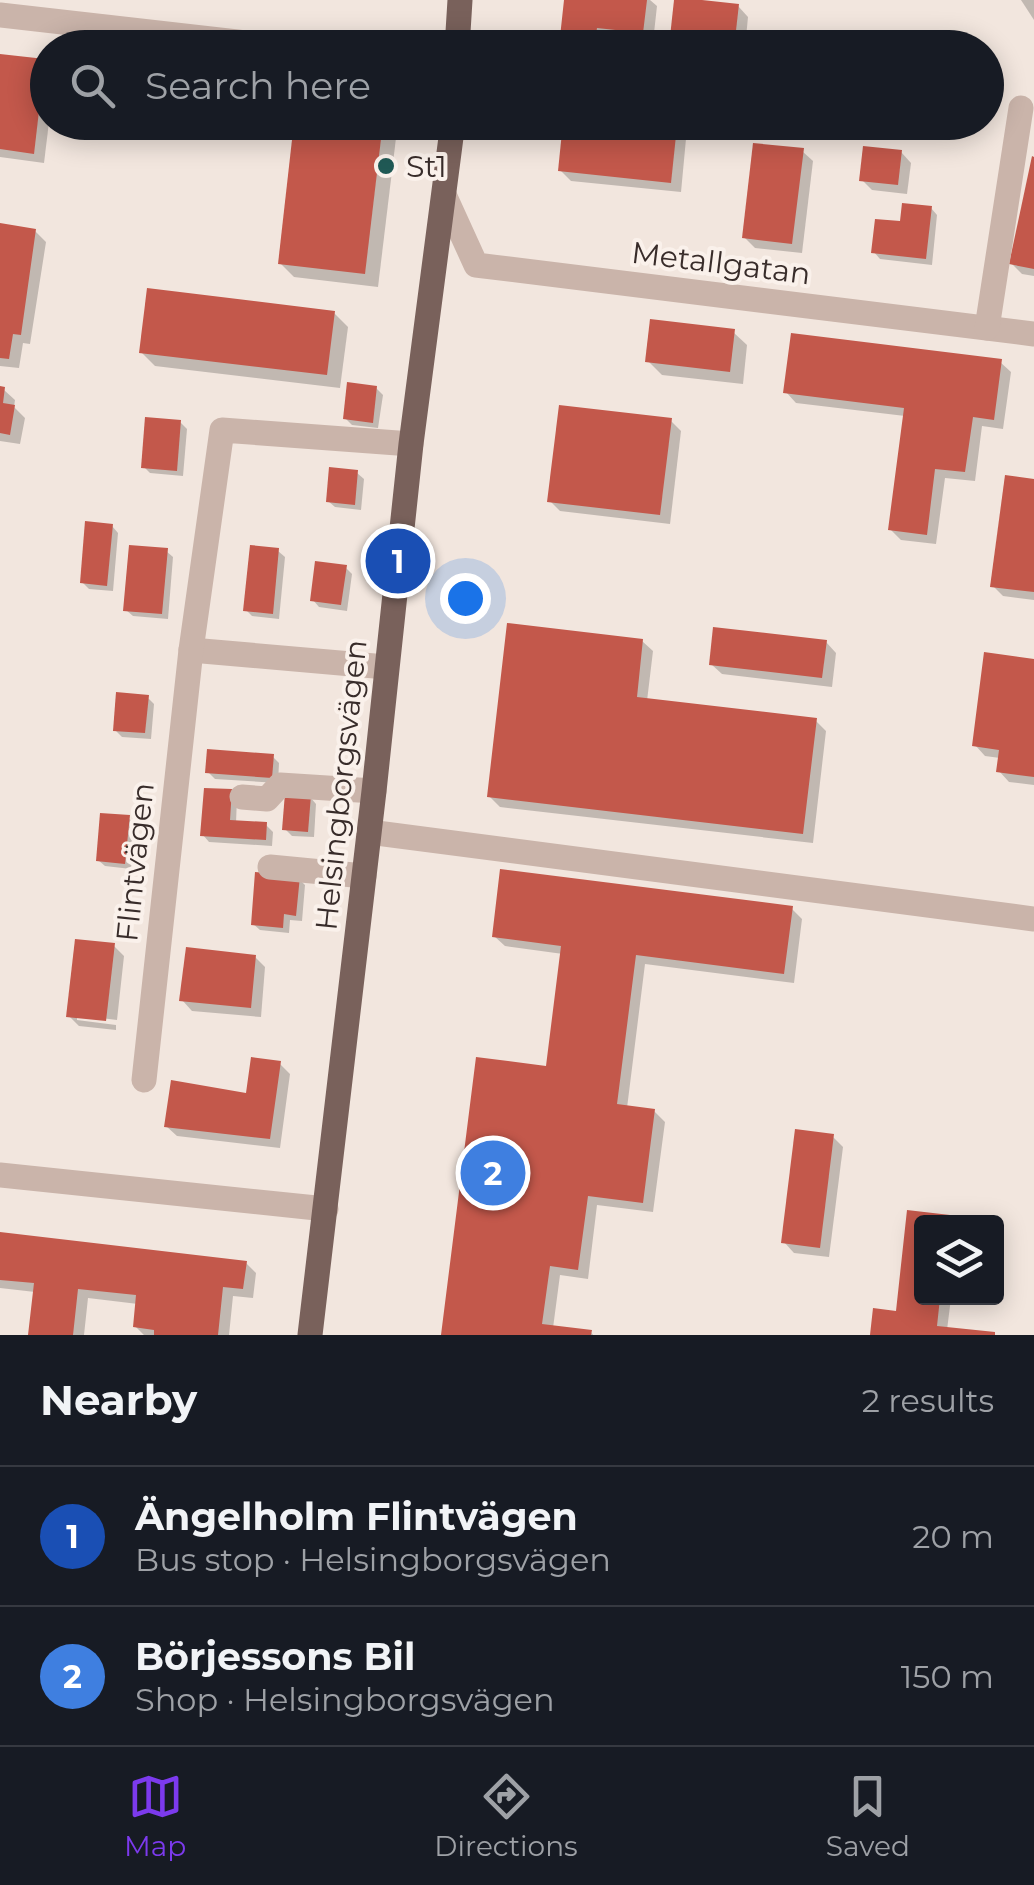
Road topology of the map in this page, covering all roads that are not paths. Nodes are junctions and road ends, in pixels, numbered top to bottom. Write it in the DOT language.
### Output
graph roads {
  1 [pos="460,0"];
  2 [pos="0,15"];
  3 [pos="132,30"];
  4 [pos="459,30"];
  5 [pos="1021,108"];
  6 [pos="451,140"];
  7 [pos="444,196"];
  8 [pos="987,328"];
  9 [pos="1034,334"];
  10 [pos="411,444"];
  11 [pos="191,650"];
  12 [pos="386,667"];
  13 [pos="374,791"];
  14 [pos="242,798"];
  15 [pos="370,832"];
  16 [pos="270,867"];
  17 [pos="364,876"];
  18 [pos="1034,919"];
  19 [pos="144,1080"];
  20 [pos="0,1174"];
  21 [pos="326,1209"];
  22 [pos="310,1335"];
  1 -- 4 [label="main road"];
  2 -- 3 [label="street"];
  5 -- 8 [label="street"];
  6 -- 7 [label="main road, Helsingborgsvägen"];
  7 -- 8 [label="street, Metallgatan"];
  7 -- 10 [label="main road, Helsingborgsvägen"];
  8 -- 9 [label="street, Metallgatan"];
  10 -- 11 [label="street, Flintvägen"];
  10 -- 12 [label="main road, Helsingborgsvägen"];
  11 -- 12 [label="street"];
  11 -- 19 [label="street, Flintvägen"];
  12 -- 13 [label="main road, Helsingborgsvägen"];
  13 -- 14 [label="street"];
  13 -- 15 [label="main road, Helsingborgsvägen"];
  15 -- 17 [label="main road, Helsingborgsvägen"];
  15 -- 18 [label="street"];
  16 -- 17 [label="street"];
  17 -- 21 [label="main road, Helsingborgsvägen"];
  20 -- 21 [label="street"];
  21 -- 22 [label="main road, Helsingborgsvägen"];
}
